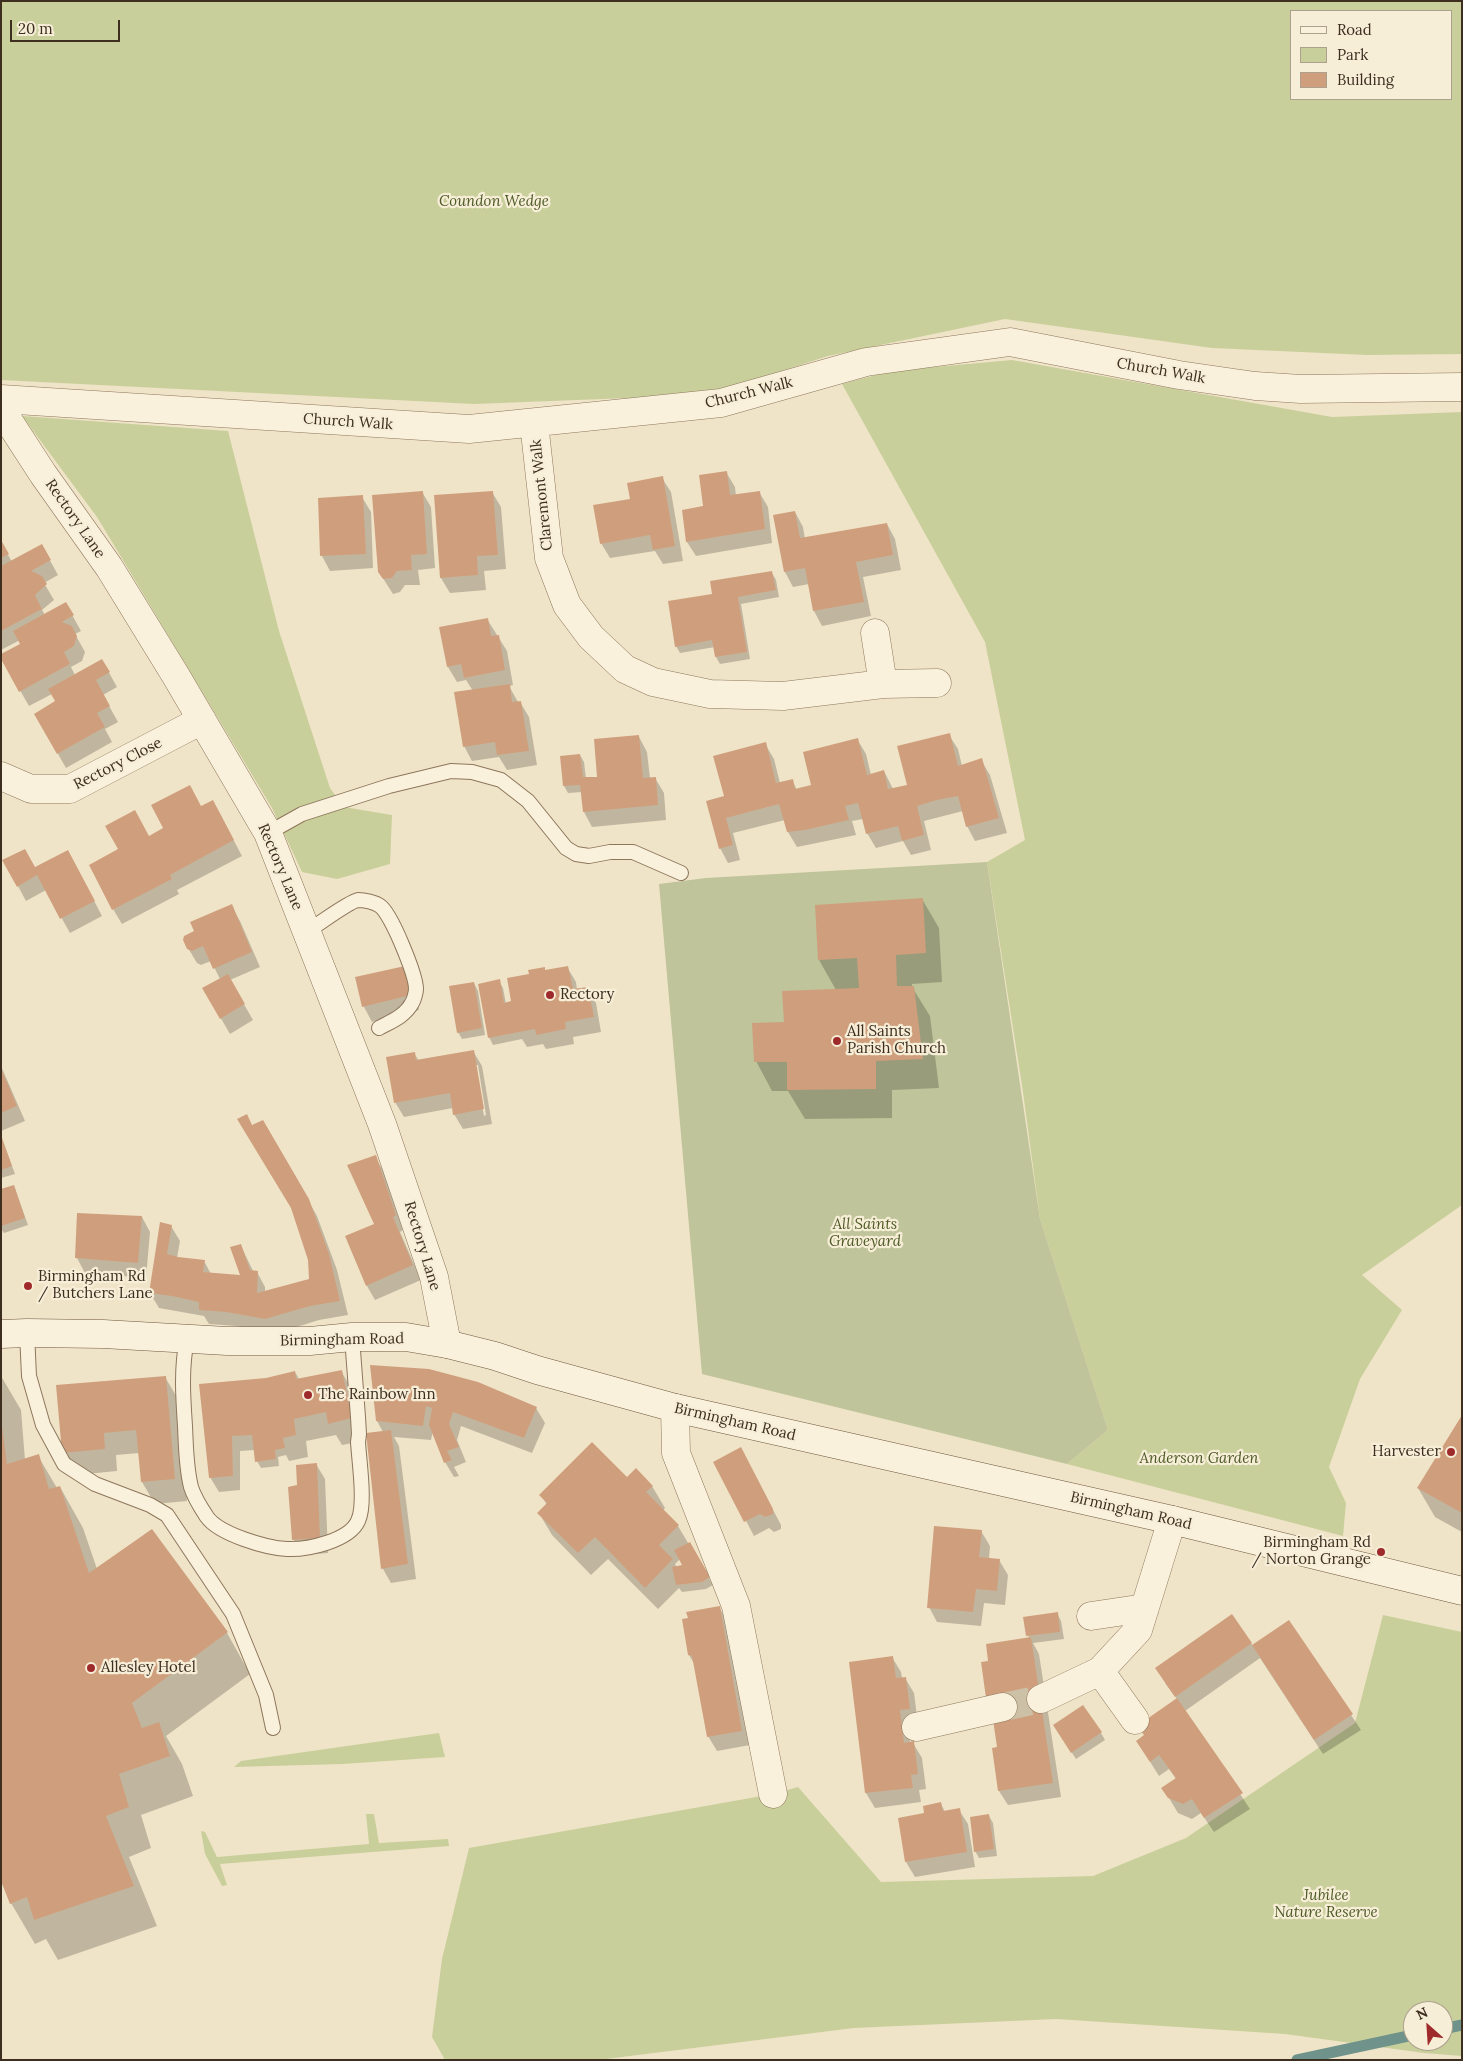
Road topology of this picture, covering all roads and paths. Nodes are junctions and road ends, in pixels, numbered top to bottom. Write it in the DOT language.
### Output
graph roads {
  1 [pos="1462,387"];
  2 [pos="1,400"];
  3 [pos="1,410"];
  4 [pos="534,423"];
  5 [pos="875,633"];
  6 [pos="937,683"];
  7 [pos="883,684"];
  8 [pos="202,720"];
  9 [pos="1,776"];
  10 [pos="268,833"];
  11 [pos="681,873"];
  12 [pos="306,932"];
  13 [pos="379,1028"];
  14 [pos="14,1334"];
  15 [pos="352,1336"];
  16 [pos="187,1339"];
  17 [pos="447,1344"];
  18 [pos="675,1408"];
  19 [pos="1172,1520"];
  20 [pos="1462,1590"];
  21 [pos="1145,1608"];
  22 [pos="1091,1616"];
  23 [pos="1100,1671"];
  24 [pos="1041,1699"];
  25 [pos="1003,1707"];
  26 [pos="1135,1720"];
  27 [pos="916,1727"];
  28 [pos="273,1728"];
  29 [pos="774,1794"];
  1 -- 4 [label="street, Church Walk"];
  2 -- 4 [label="street, Church Walk"];
  3 -- 8 [label="street, Rectory Lane"];
  4 -- 7 [label="street, Claremont Walk"];
  5 -- 7 [label="street"];
  6 -- 7 [label="street, Claremont Walk"];
  8 -- 9 [label="street, Rectory Close"];
  8 -- 10 [label="street, Rectory Lane"];
  10 -- 11 [label="lane"];
  10 -- 12 [label="street, Rectory Lane"];
  12 -- 13 [label="lane"];
  12 -- 17 [label="street, Rectory Lane"];
  14 -- 16 [label="street, Birmingham Road"];
  14 -- 28 [label="lane"];
  15 -- 16 [label="street, Birmingham Road"];
  15 -- 16 [label="lane"];
  15 -- 17 [label="street, Birmingham Road"];
  17 -- 18 [label="street, Birmingham Road"];
  18 -- 19 [label="street, Birmingham Road"];
  18 -- 29 [label="street"];
  19 -- 20 [label="street, Birmingham Road"];
  19 -- 21 [label="street"];
  21 -- 22 [label="street"];
  21 -- 23 [label="street"];
  23 -- 24 [label="street"];
  23 -- 26 [label="street"];
  25 -- 27 [label="street"];
}
